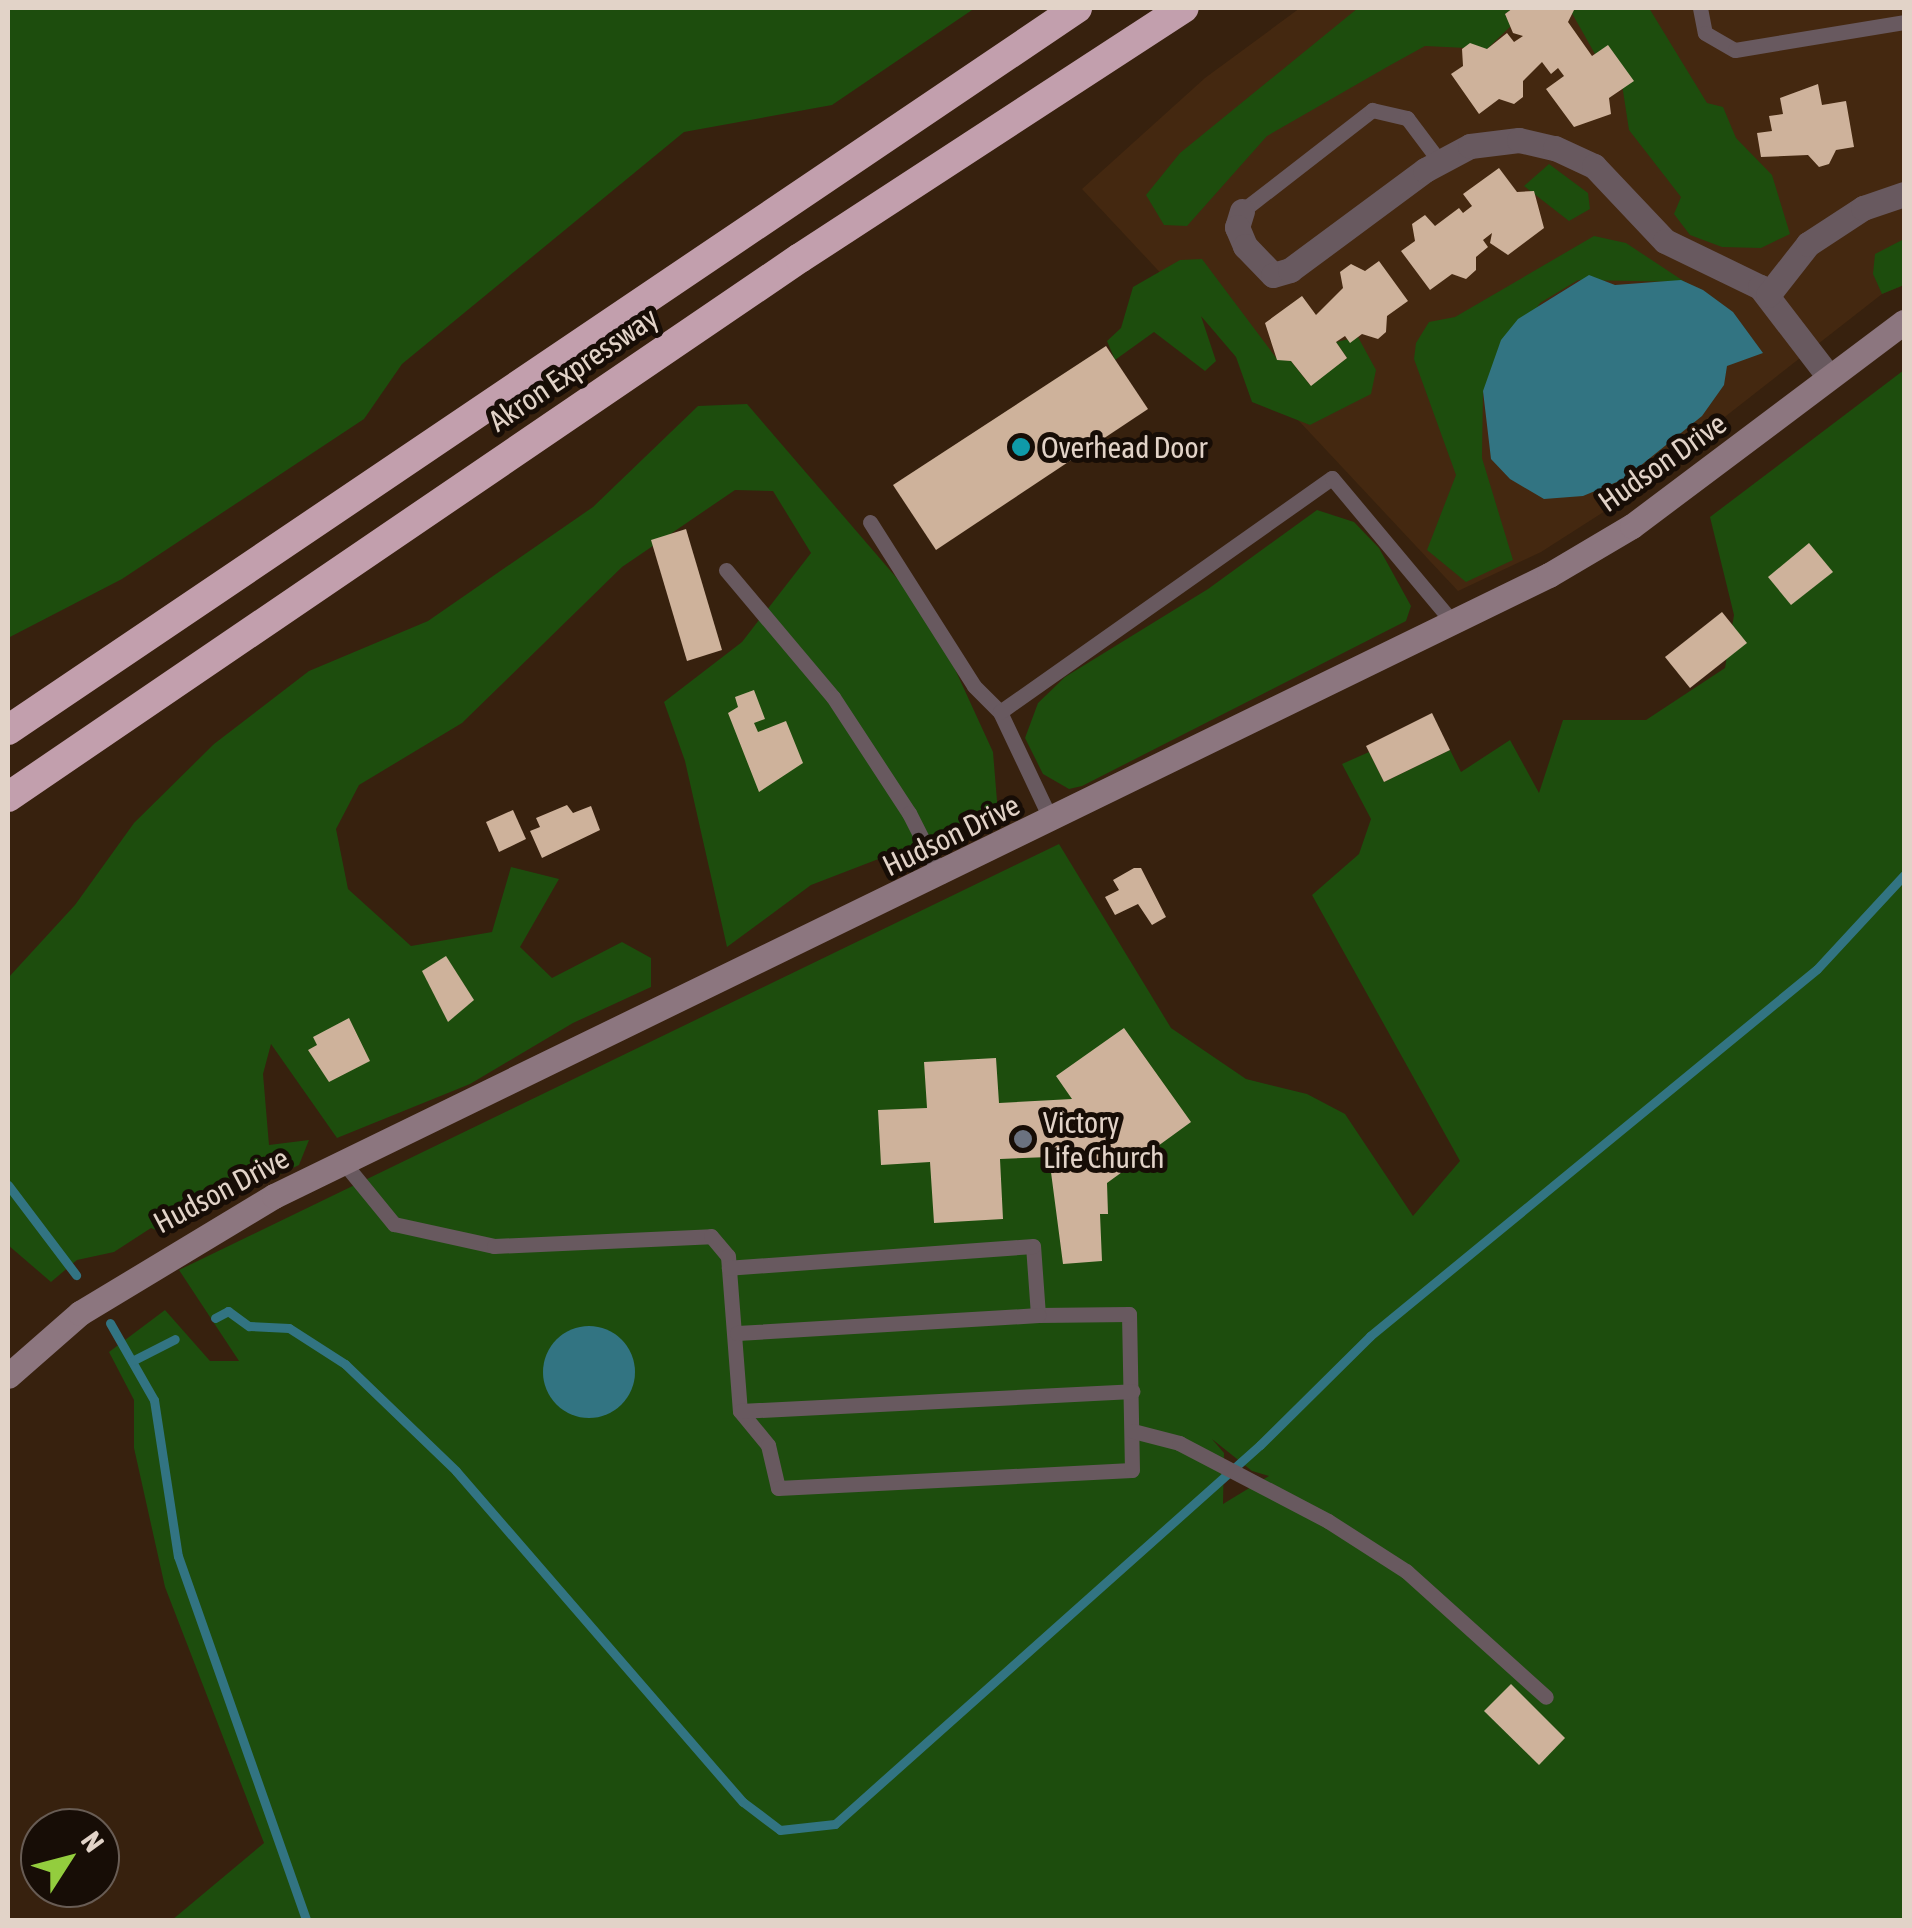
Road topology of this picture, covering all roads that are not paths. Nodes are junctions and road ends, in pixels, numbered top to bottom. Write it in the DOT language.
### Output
graph roads {
  1 [pos="1077,8"];
  2 [pos="1184,8"];
  3 [pos="1700,8"];
  4 [pos="1904,22"];
  5 [pos="1440,162"];
  6 [pos="1904,194"];
  7 [pos="1242,211"];
  8 [pos="1768,296"];
  9 [pos="1904,322"];
  10 [pos="1830,377"];
  11 [pos="870,522"];
  12 [pos="726,570"];
  13 [pos="1455,625"];
  14 [pos="1000,712"];
  15 [pos="8,730"];
  16 [pos="8,797"];
  17 [pos="1052,822"];
  18 [pos="941,876"];
  19 [pos="344,1162"];
  20 [pos="729,1268"];
  21 [pos="1038,1316"];
  22 [pos="738,1333"];
  23 [pos="8,1376"];
  24 [pos="1132,1391"];
  25 [pos="740,1411"];
  26 [pos="1133,1432"];
  27 [pos="1546,1697"];
  1 -- 15 [label="highway, Akron Expressway"];
  2 -- 16 [label="highway, Akron Expressway"];
  3 -- 4 [label="lane"];
  5 -- 7 [label="lane"];
  5 -- 7 [label="street"];
  5 -- 8 [label="street"];
  6 -- 8 [label="street"];
  8 -- 10 [label="street"];
  9 -- 10 [label="street, Hudson Drive"];
  10 -- 13 [label="street, Hudson Drive"];
  11 -- 14 [label="lane"];
  12 -- 18 [label="lane"];
  13 -- 14 [label="lane"];
  13 -- 17 [label="street, Hudson Drive"];
  14 -- 17 [label="lane"];
  17 -- 18 [label="street, Hudson Drive"];
  18 -- 19 [label="street, Hudson Drive"];
  19 -- 20 [label="lane"];
  19 -- 23 [label="street, Hudson Drive"];
  20 -- 21 [label="lane"];
  20 -- 22 [label="lane"];
  21 -- 22 [label="lane"];
  21 -- 24 [label="lane"];
  22 -- 25 [label="lane"];
  24 -- 25 [label="lane"];
  24 -- 26 [label="lane"];
  25 -- 26 [label="lane"];
  26 -- 27 [label="lane"];
}
